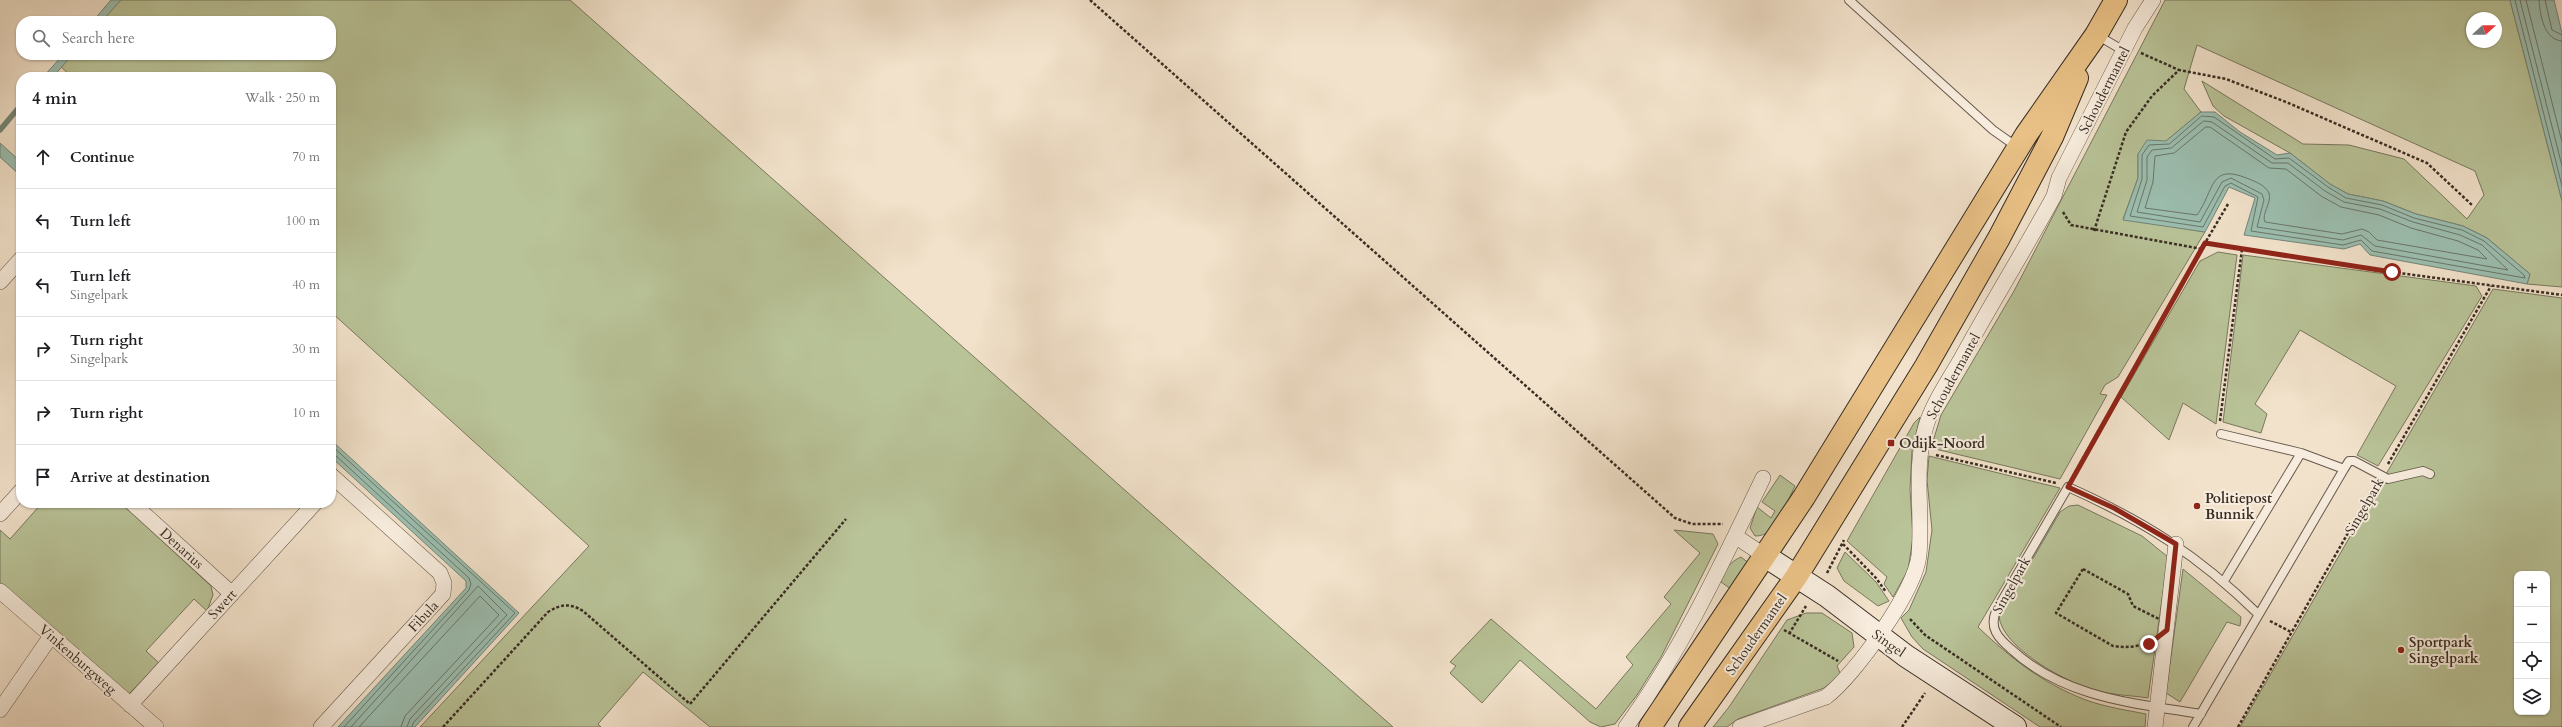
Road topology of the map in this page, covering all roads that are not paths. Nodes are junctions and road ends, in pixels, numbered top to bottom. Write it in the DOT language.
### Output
graph roads {
  1 [pos="1849,0"];
  2 [pos="2116,0"];
  3 [pos="2153,0"];
  4 [pos="2096,35"];
  5 [pos="2125,48"];
  6 [pos="2018,148"];
  7 [pos="16,264"];
  8 [pos="0,282"];
  9 [pos="2221,434"];
  10 [pos="2301,453"];
  11 [pos="2344,469"];
  12 [pos="2430,474"];
  13 [pos="1763,478"];
  14 [pos="336,483"];
  15 [pos="16,496"];
  16 [pos="137,508"];
  17 [pos="309,508"];
  18 [pos="0,514"];
  19 [pos="1737,531"];
  20 [pos="2176,544"];
  21 [pos="1765,556"];
  22 [pos="1796,577"];
  23 [pos="2224,581"];
  24 [pos="0,591"];
  25 [pos="232,594"];
  26 [pos="2258,614"];
  27 [pos="51,636"];
  28 [pos="1878,636"];
  29 [pos="130,705"];
  30 [pos="2158,707"];
  31 [pos="0,710"];
  32 [pos="2201,714"];
  33 [pos="156,727"];
  34 [pos="320,727"];
  35 [pos="1626,727"];
  36 [pos="1650,727"];
  37 [pos="1690,727"];
  38 [pos="1740,727"];
  39 [pos="2015,727"];
  40 [pos="2155,727"];
  41 [pos="2193,727"];
  1 -- 6 [label="lane"];
  2 -- 4 [label="main road, Schoudermantel"];
  3 -- 5 [label="street, Schoudermantel"];
  4 -- 5 [label="lane"];
  4 -- 6 [label="main road, Schoudermantel"];
  4 -- 22 [label="main road, Schoudermantel"];
  5 -- 28 [label="street, Schoudermantel"];
  6 -- 21 [label="main road, Schoudermantel"];
  7 -- 8 [label="street"];
  9 -- 10 [label="lane"];
  10 -- 11 [label="lane"];
  10 -- 23 [label="lane"];
  11 -- 12 [label="lane"];
  11 -- 26 [label="lane"];
  13 -- 19 [label="street"];
  14 -- 34 [label="street, Fibula"];
  15 -- 18 [label="street"];
  16 -- 25 [label="street, Denarius"];
  17 -- 25 [label="street, Swert"];
  19 -- 21 [label="street"];
  19 -- 35 [label="street"];
  20 -- 23 [label="lane"];
  20 -- 30 [label="street"];
  20 -- 30 [label="lane, Singelpark"];
  21 -- 22 [label="street, Singel"];
  21 -- 36 [label="main road, Schoudermantel"];
  22 -- 28 [label="street, Singel"];
  22 -- 37 [label="main road, Schoudermantel"];
  23 -- 26 [label="lane"];
  24 -- 27 [label="street, Vinkenburgweg"];
  25 -- 29 [label="street, Swert"];
  26 -- 32 [label="lane"];
  27 -- 29 [label="street, Vinkenburgweg"];
  27 -- 31 [label="street"];
  28 -- 38 [label="street, Schoudermantel"];
  28 -- 39 [label="street, Singel"];
  29 -- 33 [label="street, Vinkenburgweg"];
  30 -- 32 [label="lane, Singelpark"];
  30 -- 40 [label="street"];
  32 -- 41 [label="lane"];
}
